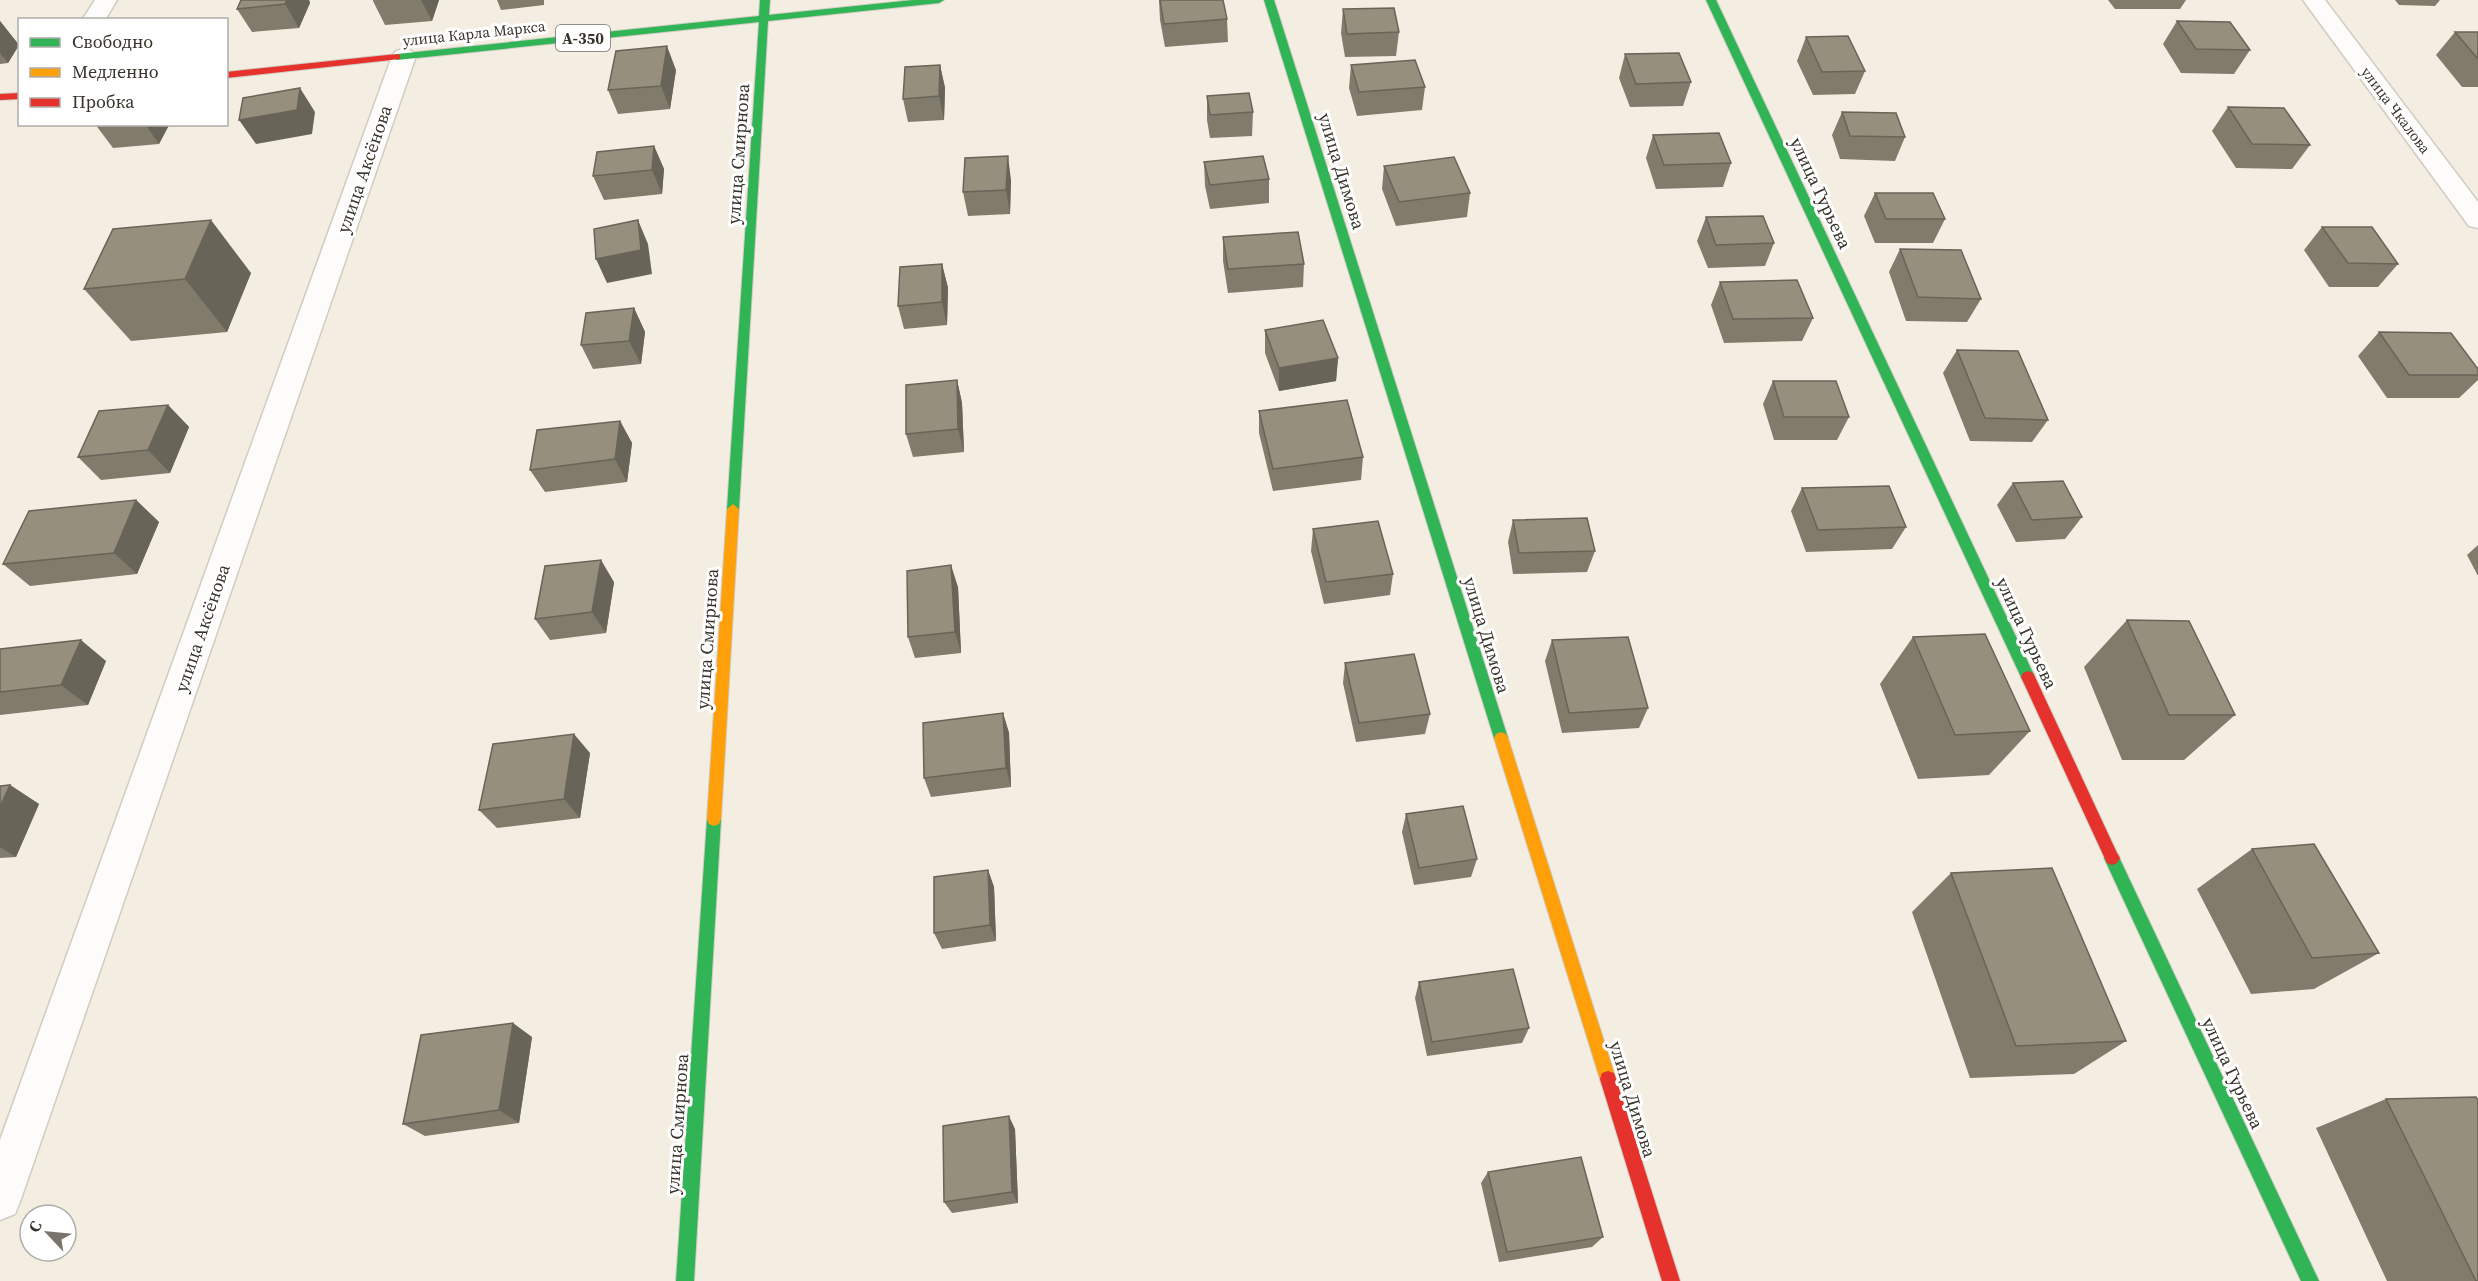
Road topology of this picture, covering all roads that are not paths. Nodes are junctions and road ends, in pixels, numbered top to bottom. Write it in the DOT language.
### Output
graph roads {
  1 [pos="106,0"];
  2 [pos="765,0"];
  3 [pos="939,0"];
  4 [pos="1269,0"];
  5 [pos="1711,0"];
  6 [pos="2314,0"];
  7 [pos="94,18"];
  8 [pos="764,20"];
  9 [pos="404,56"];
  10 [pos="228,75"];
  11 [pos="18,96"];
  12 [pos="0,98"];
  13 [pos="2478,220"];
  14 [pos="0,1199"];
  15 [pos="685,1281"];
  16 [pos="1671,1281"];
  17 [pos="2310,1281"];
  1 -- 7 [label="street"];
  2 -- 8 [label="main road, улица Смирнова"];
  3 -- 8 [label="main road, улица Карла Маркса / А-350"];
  4 -- 16 [label="main road, улица Димова"];
  5 -- 17 [label="main road, улица Гурьева"];
  6 -- 13 [label="street, улица Чкалова"];
  8 -- 9 [label="main road, улица Карла Маркса / А-350"];
  8 -- 15 [label="main road, улица Смирнова"];
  9 -- 10 [label="main road, улица Карла Маркса / А-350"];
  9 -- 14 [label="street, улица Аксёнова"];
  11 -- 12 [label="main road"];
}
